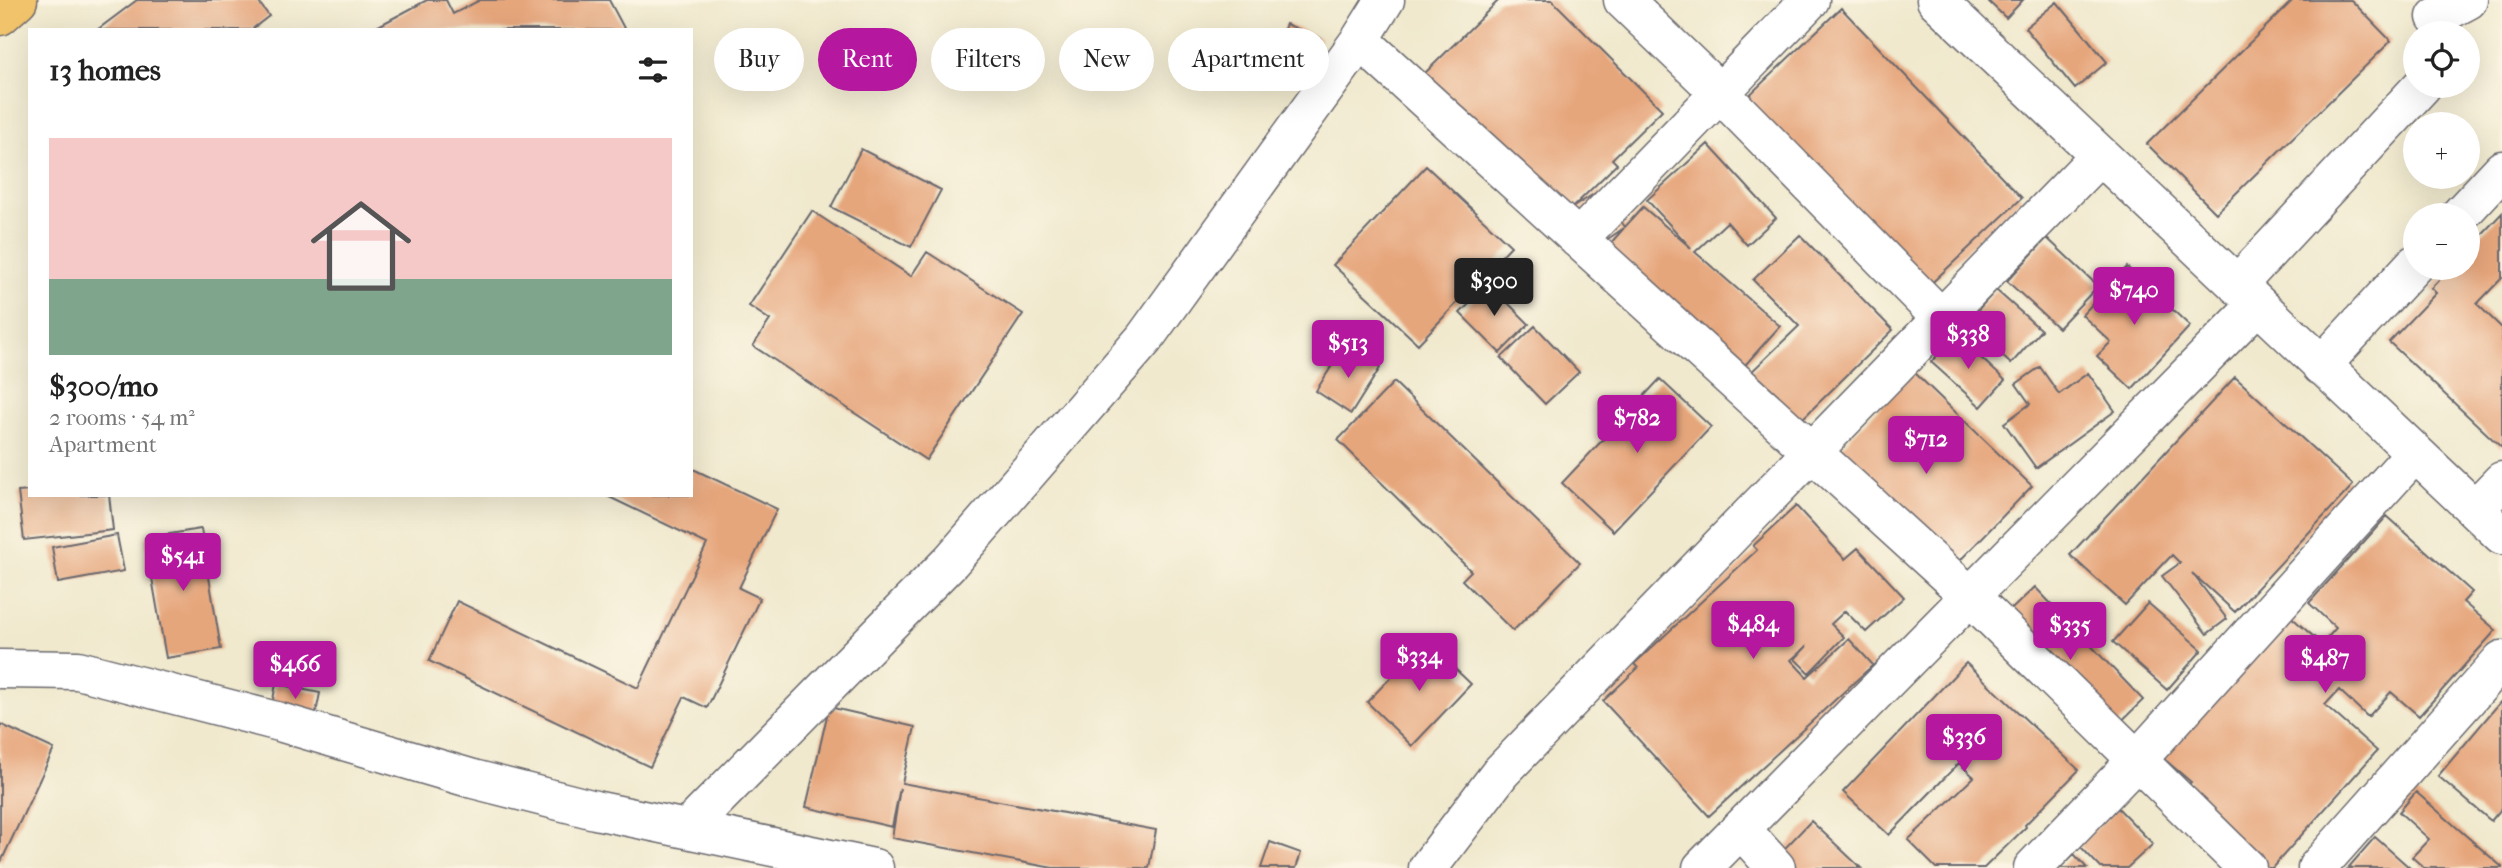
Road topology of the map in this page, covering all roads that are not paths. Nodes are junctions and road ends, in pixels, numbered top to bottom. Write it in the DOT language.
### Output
graph roads {
  1 [pos="18,0"];
  2 [pos="1385,0"];
  3 [pos="1623,0"];
  4 [pos="1810,0"];
  5 [pos="1936,0"];
  6 [pos="0,16"];
  7 [pos="1360,40"];
  8 [pos="1720,93"];
  9 [pos="2412,98"];
  10 [pos="2100,155"];
  11 [pos="2502,170"];
  12 [pos="2471,203"];
  13 [pos="1578,239"];
  14 [pos="2403,277"];
  15 [pos="2247,295"];
  16 [pos="1941,318"];
  17 [pos="2321,366"];
  18 [pos="1811,451"];
  19 [pos="2414,454"];
  20 [pos="2502,481"];
  21 [pos="2474,509"];
  22 [pos="2502,535"];
  23 [pos="1970,596"];
  24 [pos="2502,660"];
  25 [pos="0,669"];
  26 [pos="2137,760"];
  27 [pos="687,829"];
  28 [pos="1741,829"];
  29 [pos="874,868"];
  30 [pos="1429,868"];
  31 [pos="1702,868"];
  32 [pos="1776,868"];
  33 [pos="2033,868"];
  34 [pos="2247,868"];
  35 [pos="2317,868"];
  1 -- 6 [label="main road"];
  2 -- 7 [label="street"];
  3 -- 8 [label="street"];
  4 -- 8 [label="street"];
  5 -- 10 [label="street"];
  7 -- 13 [label="street"];
  7 -- 27 [label="street"];
  8 -- 13 [label="street"];
  8 -- 16 [label="street"];
  9 -- 15 [label="street"];
  10 -- 15 [label="street"];
  10 -- 16 [label="street"];
  11 -- 12 [label="street"];
  13 -- 18 [label="street"];
  14 -- 17 [label="street"];
  15 -- 17 [label="street"];
  15 -- 23 [label="street"];
  16 -- 18 [label="street"];
  17 -- 19 [label="street"];
  18 -- 23 [label="street"];
  18 -- 30 [label="street"];
  19 -- 21 [label="street"];
  19 -- 26 [label="street"];
  20 -- 21 [label="street"];
  21 -- 22 [label="street"];
  23 -- 26 [label="street"];
  23 -- 28 [label="street"];
  24 -- 35 [label="street"];
  25 -- 27 [label="street"];
  26 -- 33 [label="street"];
  26 -- 34 [label="street"];
  27 -- 29 [label="street"];
  28 -- 31 [label="street"];
  28 -- 32 [label="street"];
}
